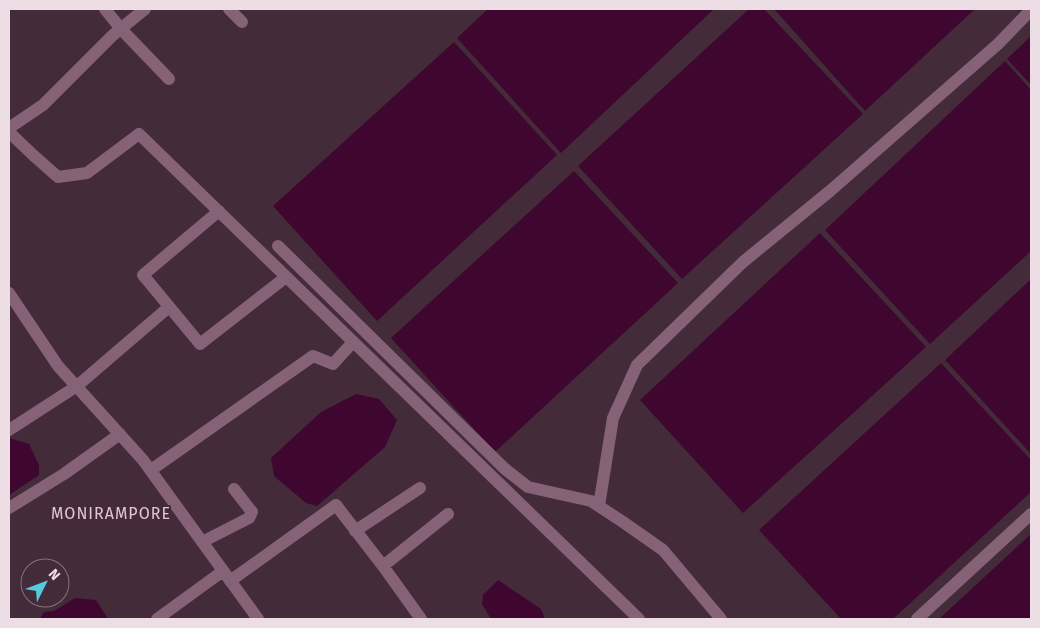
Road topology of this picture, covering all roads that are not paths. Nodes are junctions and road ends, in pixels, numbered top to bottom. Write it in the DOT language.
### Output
graph roads {
  1 [pos="105,9"];
  2 [pos="146,9"];
  3 [pos="229,9"];
  4 [pos="1031,10"];
  5 [pos="242,22"];
  6 [pos="121,29"];
  7 [pos="169,79"];
  8 [pos="9,128"];
  9 [pos="9,132"];
  10 [pos="219,211"];
  11 [pos="278,246"];
  12 [pos="286,277"];
  13 [pos="9,293"];
  14 [pos="169,307"];
  15 [pos="353,342"];
  16 [pos="77,386"];
  17 [pos="9,430"];
  18 [pos="120,434"];
  19 [pos="151,470"];
  20 [pos="420,488"];
  21 [pos="234,489"];
  22 [pos="599,506"];
  23 [pos="9,508"];
  24 [pos="448,514"];
  25 [pos="1031,514"];
  26 [pos="355,531"];
  27 [pos="202,542"];
  28 [pos="383,566"];
  29 [pos="226,576"];
  30 [pos="634,618"];
  31 [pos="157,619"];
  32 [pos="258,619"];
  33 [pos="421,619"];
  34 [pos="721,619"];
  35 [pos="917,619"];
  1 -- 6 [label="street"];
  2 -- 6 [label="street"];
  3 -- 5 [label="street"];
  4 -- 22 [label="street"];
  6 -- 7 [label="street"];
  6 -- 8 [label="street"];
  9 -- 10 [label="street"];
  10 -- 12 [label="street"];
  10 -- 14 [label="street"];
  11 -- 22 [label="street"];
  12 -- 14 [label="street"];
  12 -- 15 [label="street"];
  13 -- 16 [label="street"];
  14 -- 16 [label="street"];
  15 -- 19 [label="street"];
  15 -- 30 [label="street"];
  16 -- 17 [label="street"];
  16 -- 18 [label="street"];
  18 -- 19 [label="street"];
  18 -- 23 [label="street"];
  19 -- 27 [label="street"];
  20 -- 26 [label="street"];
  21 -- 27 [label="street"];
  22 -- 34 [label="street"];
  24 -- 28 [label="street"];
  25 -- 35 [label="street"];
  26 -- 28 [label="street"];
  26 -- 29 [label="street"];
  27 -- 29 [label="street"];
  28 -- 33 [label="street"];
  29 -- 31 [label="street"];
  29 -- 32 [label="street"];
}
